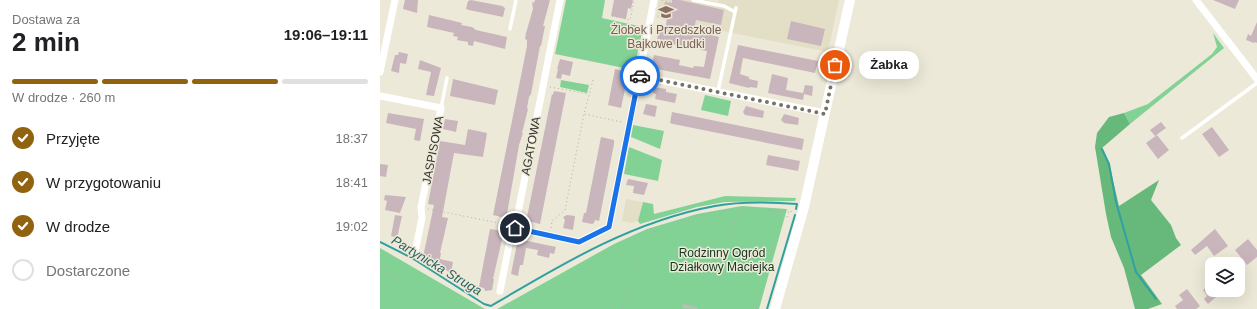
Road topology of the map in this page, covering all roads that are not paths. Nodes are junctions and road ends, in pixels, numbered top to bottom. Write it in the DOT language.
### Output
graph roads {
  1 [pos="395,0"];
  2 [pos="516,0"];
  3 [pos="560,0"];
  4 [pos="654,0"];
  5 [pos="693,0"];
  6 [pos="850,0"];
  7 [pos="1196,0"];
  8 [pos="510,29"];
  9 [pos="380,72"];
  10 [pos="639,76"];
  11 [pos="447,78"];
  12 [pos="1257,79"];
  13 [pos="1257,83"];
  14 [pos="718,91"];
  15 [pos="380,96"];
  16 [pos="441,108"];
  17 [pos="825,114"];
  18 [pos="1182,138"];
  19 [pos="513,227"];
  20 [pos="415,252"];
  21 [pos="500,290"];
  22 [pos="775,309"];
  1 -- 9 [label="street"];
  2 -- 8 [label="lane"];
  3 -- 19 [label="street, AGATOWA"];
  4 -- 10 [label="street"];
  5 -- 14 [label="lane"];
  6 -- 17 [label="street"];
  7 -- 12 [label="street"];
  10 -- 14 [label="street"];
  10 -- 19 [label="street"];
  11 -- 16 [label="lane"];
  13 -- 18 [label="lane"];
  14 -- 17 [label="street"];
  15 -- 16 [label="street, JASPISOWA"];
  16 -- 20 [label="street, JASPISOWA"];
  17 -- 22 [label="street"];
  19 -- 21 [label="street, AGATOWA"];
}
